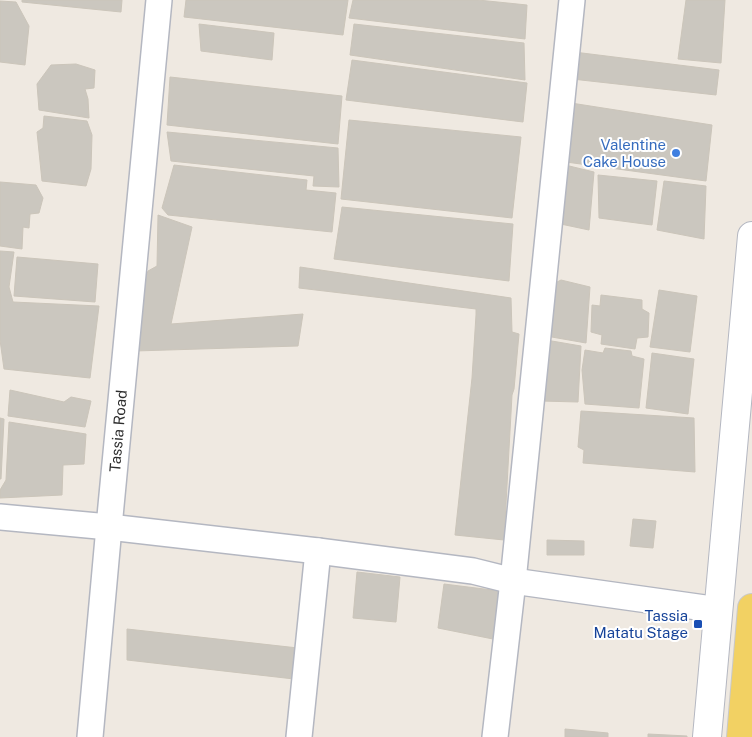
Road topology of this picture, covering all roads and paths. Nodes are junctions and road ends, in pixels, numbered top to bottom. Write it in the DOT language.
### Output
graph roads {
  1 [pos="159,0"];
  2 [pos="572,0"];
  3 [pos="752,236"];
  4 [pos="0,517"];
  5 [pos="109,527"];
  6 [pos="318,551"];
  7 [pos="513,581"];
  8 [pos="752,608"];
  9 [pos="719,610"];
  10 [pos="90,737"];
  11 [pos="299,737"];
  12 [pos="495,737"];
  13 [pos="707,737"];
  14 [pos="741,737"];
  1 -- 5 [label="street, Tassia Road"];
  2 -- 7 [label="street"];
  3 -- 9 [label="main road"];
  4 -- 5 [label="street"];
  5 -- 6 [label="street"];
  5 -- 10 [label="street, Tassia Road"];
  6 -- 7 [label="street"];
  6 -- 11 [label="street"];
  7 -- 9 [label="street"];
  7 -- 12 [label="street"];
  8 -- 14 [label="main road"];
  9 -- 13 [label="main road"];
}
